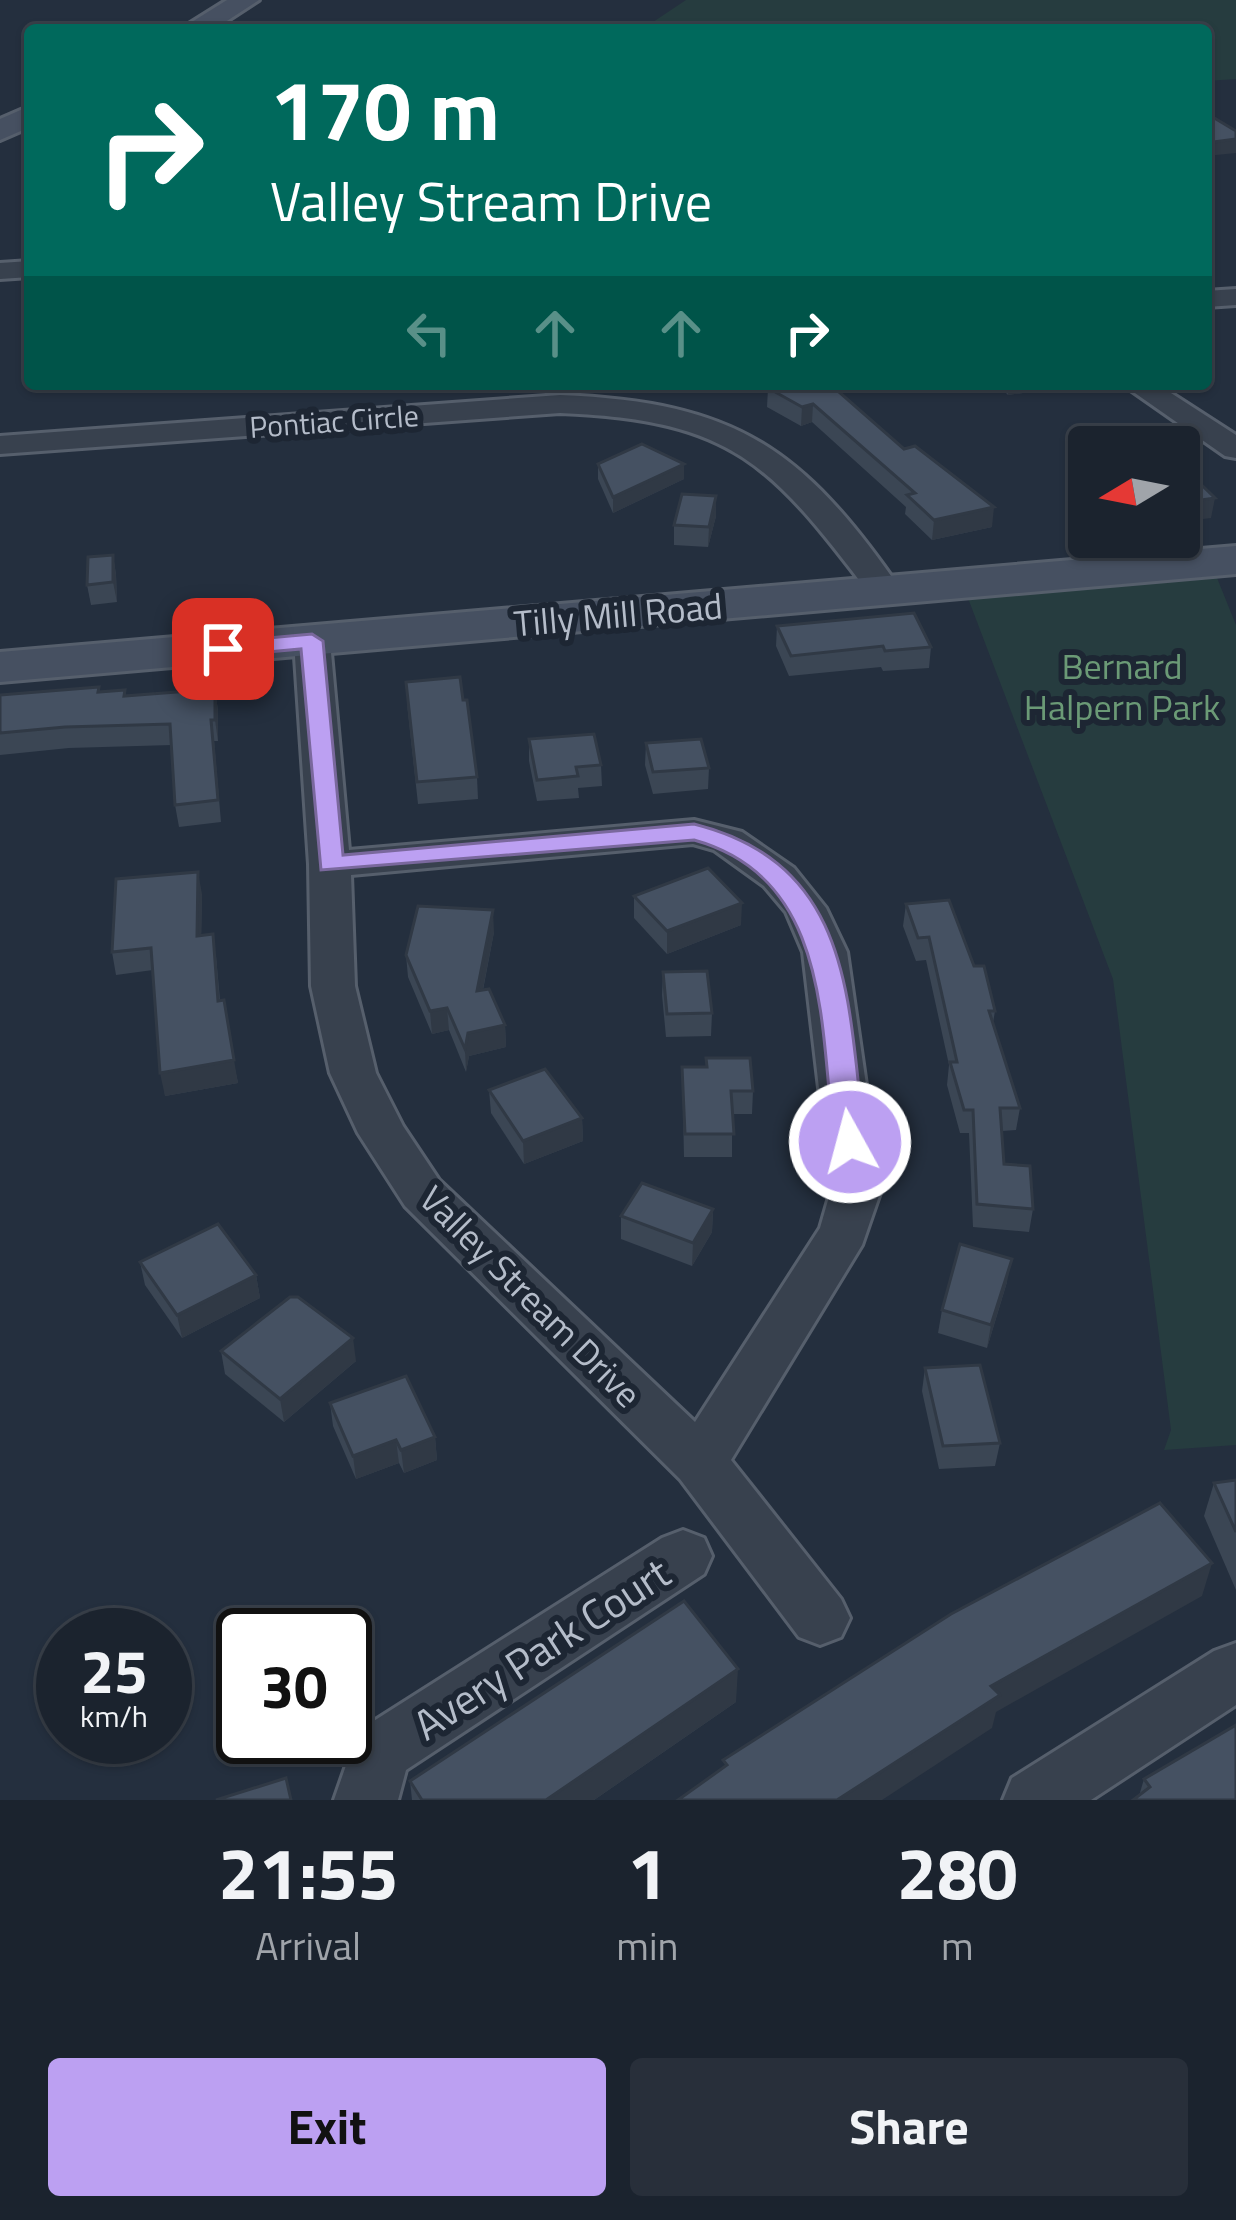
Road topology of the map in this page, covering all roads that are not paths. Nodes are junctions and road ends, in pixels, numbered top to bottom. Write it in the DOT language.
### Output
graph roads {
  1 [pos="246,0"];
  2 [pos="204,24"];
  3 [pos="1146,390"];
  4 [pos="0,446"];
  5 [pos="1236,449"];
  6 [pos="1236,560"];
  7 [pos="884,590"];
  8 [pos="312,641"];
  9 [pos="0,667"];
  10 [pos="330,864"];
  11 [pos="700,1462"];
  12 [pos="683,1556"];
  13 [pos="820,1618"];
  14 [pos="1236,1671"];
  15 [pos="366,1800"];
  16 [pos="1035,1800"];
  1 -- 2 [label="street"];
  3 -- 5 [label="street"];
  4 -- 7 [label="street, Pontiac Circle"];
  6 -- 7 [label="street, Tilly Mill Road"];
  7 -- 8 [label="street, Tilly Mill Road"];
  8 -- 9 [label="street, Tilly Mill Road"];
  8 -- 10 [label="street, Valley Stream Drive"];
  10 -- 11 [label="street, Valley Stream Drive"];
  10 -- 11 [label="street"];
  11 -- 13 [label="street, Valley Stream Drive"];
  12 -- 15 [label="street, Avery Park Court"];
  14 -- 16 [label="street"];
}
